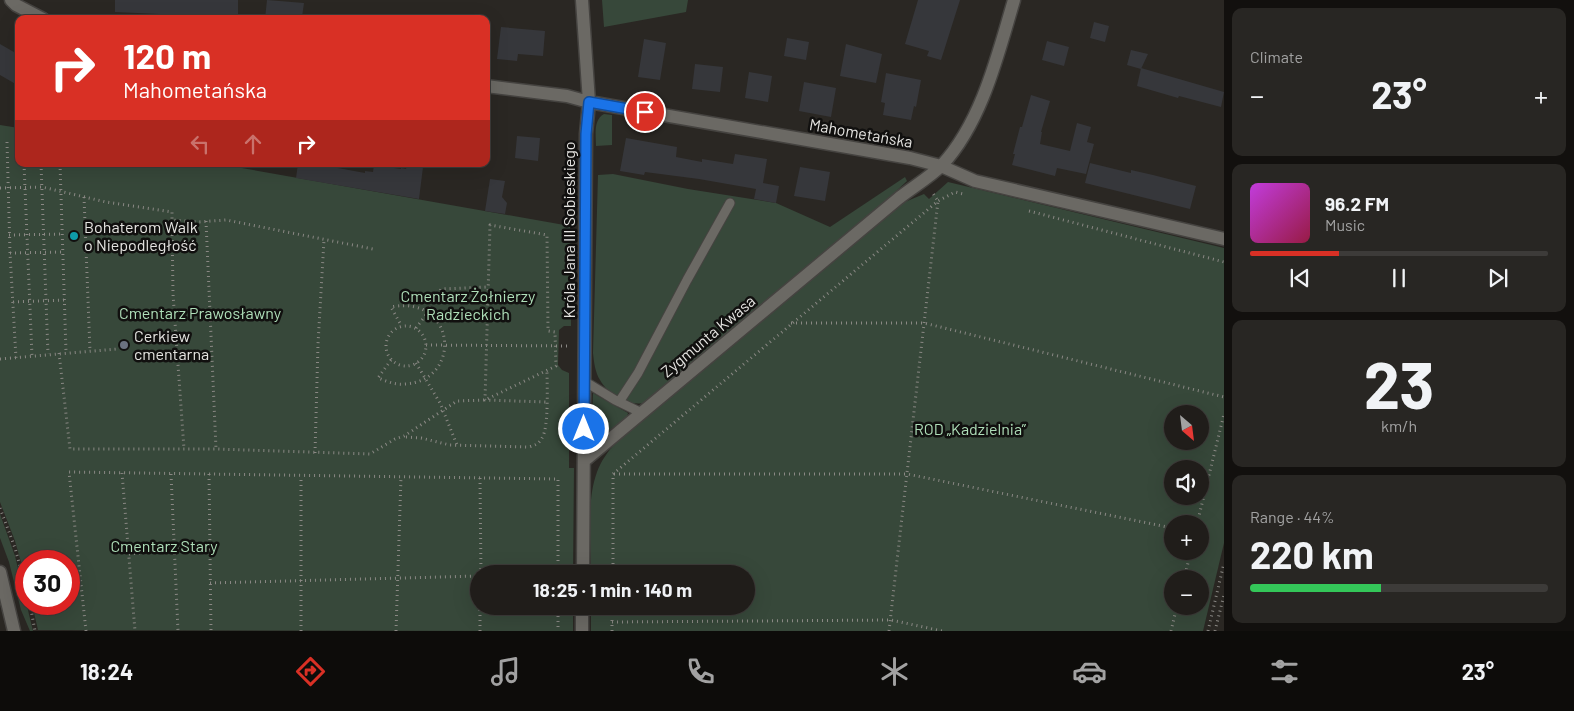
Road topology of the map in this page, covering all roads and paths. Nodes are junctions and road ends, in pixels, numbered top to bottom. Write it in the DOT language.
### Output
graph roads {
  1 [pos="11,0"];
  2 [pos="582,0"];
  3 [pos="1014,0"];
  4 [pos="35,15"];
  5 [pos="490,86"];
  6 [pos="589,102"];
  7 [pos="7,142"];
  8 [pos="941,166"];
  9 [pos="24,167"];
  10 [pos="41,167"];
  11 [pos="60,167"];
  12 [pos="24,187"];
  13 [pos="42,187"];
  14 [pos="0,188"];
  15 [pos="8,188"];
  16 [pos="61,191"];
  17 [pos="965,194"];
  18 [pos="84,197"];
  19 [pos="938,201"];
  20 [pos="730,203"];
  21 [pos="1022,209"];
  22 [pos="172,220"];
  23 [pos="206,221"];
  24 [pos="62,234"];
  25 [pos="26,235"];
  26 [pos="43,235"];
  27 [pos="9,236"];
  28 [pos="1224,239"];
  29 [pos="324,240"];
  30 [pos="373,249"];
  31 [pos="44,252"];
  32 [pos="62,252"];
  33 [pos="10,253"];
  34 [pos="27,253"];
  35 [pos="1224,262"];
  36 [pos="488,287"];
  37 [pos="64,300"];
  38 [pos="29,301"];
  39 [pos="46,301"];
  40 [pos="13,302"];
  41 [pos="428,312"];
  42 [pos="790,323"];
  43 [pos="924,323"];
  44 [pos="401,325"];
  45 [pos="416,328"];
  46 [pos="426,345"];
  47 [pos="445,345"];
  48 [pos="487,346"];
  49 [pos="556,346"];
  50 [pos="585,346"];
  51 [pos="117,349"];
  52 [pos="90,351"];
  53 [pos="66,352"];
  54 [pos="59,353"];
  55 [pos="48,354"];
  56 [pos="32,356"];
  57 [pos="16,358"];
  58 [pos="0,359"];
  59 [pos="392,360"];
  60 [pos="416,363"];
  61 [pos="547,370"];
  62 [pos="426,379"];
  63 [pos="584,381"];
  64 [pos="1224,397"];
  65 [pos="485,400"];
  66 [pos="546,402"];
  67 [pos="618,402"];
  68 [pos="443,410"];
  69 [pos="642,413"];
  70 [pos="1224,414"];
  71 [pos="404,436"];
  72 [pos="457,445"];
  73 [pos="184,449"];
  74 [pos="216,450"];
  75 [pos="315,452"];
  76 [pos="584,461"];
  77 [pos="122,472"];
  78 [pos="171,474"];
  79 [pos="209,474"];
  80 [pos="613,474"];
  81 [pos="907,474"];
  82 [pos="301,476"];
  83 [pos="401,477"];
  84 [pos="480,478"];
  85 [pos="0,508"];
  86 [pos="1199,515"];
  87 [pos="1164,526"];
  88 [pos="210,549"];
  89 [pos="16,550"];
  90 [pos="174,550"];
  91 [pos="129,554"];
  92 [pos="1224,563"];
  93 [pos="480,565"];
  94 [pos="558,565"];
  95 [pos="583,565"];
  96 [pos="613,565"];
  97 [pos="0,572"];
  98 [pos="470,575"];
  99 [pos="398,579"];
  100 [pos="301,581"];
  101 [pos="210,583"];
  102 [pos="1224,595"];
  103 [pos="32,615"];
  104 [pos="480,615"];
  105 [pos="558,615"];
  106 [pos="582,615"];
  107 [pos="612,615"];
  108 [pos="1175,615"];
  109 [pos="890,620"];
  110 [pos="612,622"];
  111 [pos="14,631"];
  112 [pos="35,631"];
  113 [pos="86,631"];
  114 [pos="135,631"];
  115 [pos="178,631"];
  116 [pos="211,631"];
  117 [pos="301,631"];
  118 [pos="396,631"];
  119 [pos="480,631"];
  120 [pos="558,631"];
  121 [pos="582,631"];
  122 [pos="612,631"];
  123 [pos="889,631"];
  124 [pos="942,631"];
  125 [pos="1171,631"];
  126 [pos="1208,631"];
  127 [pos="1216,631"];
  1 -- 4 [label="street"];
  2 -- 6 [label="street, Króla Jana III Sobieskiego"];
  3 -- 8 [label="street, Zygmunta Kwasa"];
  5 -- 6 [label="street, Mahometańska"];
  6 -- 8 [label="street, Mahometańska"];
  6 -- 50 [label="street, Króla Jana III Sobieskiego"];
  7 -- 15 [label="path"];
  8 -- 28 [label="street, Mahometańska"];
  8 -- 69 [label="street, Zygmunta Kwasa"];
  9 -- 12 [label="path"];
  10 -- 13 [label="path"];
  11 -- 16 [label="path"];
  12 -- 13 [label="path"];
  12 -- 15 [label="path"];
  12 -- 25 [label="path"];
  13 -- 16 [label="path"];
  13 -- 26 [label="path"];
  14 -- 15 [label="path"];
  15 -- 27 [label="path"];
  16 -- 18 [label="path"];
  16 -- 24 [label="path"];
  17 -- 19 [label="path"];
  18 -- 22 [label="path"];
  18 -- 52 [label="path"];
  19 -- 42 [label="path"];
  19 -- 43 [label="path"];
  20 -- 67 [label="lane"];
  21 -- 35 [label="path"];
  22 -- 23 [label="path"];
  22 -- 73 [label="path"];
  23 -- 29 [label="path"];
  23 -- 74 [label="path"];
  24 -- 26 [label="path"];
  24 -- 32 [label="path"];
  25 -- 26 [label="path"];
  25 -- 27 [label="path"];
  25 -- 34 [label="path"];
  26 -- 31 [label="path"];
  27 -- 33 [label="path"];
  29 -- 30 [label="path"];
  29 -- 75 [label="path"];
  31 -- 32 [label="path"];
  31 -- 34 [label="path"];
  31 -- 39 [label="path"];
  32 -- 37 [label="path"];
  33 -- 34 [label="path"];
  33 -- 40 [label="path"];
  34 -- 38 [label="path"];
  36 -- 41 [label="path"];
  36 -- 48 [label="path"];
  36 -- 49 [label="path"];
  37 -- 39 [label="path"];
  37 -- 53 [label="path"];
  38 -- 39 [label="path"];
  38 -- 40 [label="path"];
  38 -- 56 [label="path"];
  39 -- 55 [label="path"];
  40 -- 57 [label="path"];
  41 -- 44 [label="path"];
  41 -- 45 [label="path"];
  41 -- 47 [label="path"];
  42 -- 43 [label="path"];
  42 -- 80 [label="path"];
  43 -- 64 [label="path"];
  43 -- 81 [label="path"];
  44 -- 45 [label="path"];
  44 -- 59 [label="path"];
  45 -- 46 [label="path"];
  46 -- 47 [label="path"];
  46 -- 60 [label="path"];
  47 -- 48 [label="path"];
  47 -- 62 [label="path"];
  48 -- 49 [label="path"];
  48 -- 65 [label="path"];
  49 -- 50 [label="path"];
  49 -- 61 [label="path"];
  50 -- 63 [label="street, Króla Jana III Sobieskiego"];
  51 -- 52 [label="path"];
  52 -- 53 [label="path"];
  53 -- 54 [label="path"];
  54 -- 55 [label="path"];
  54 -- 73 [label="path"];
  55 -- 56 [label="path"];
  56 -- 57 [label="path"];
  57 -- 58 [label="path"];
  59 -- 60 [label="path"];
  59 -- 62 [label="path"];
  60 -- 62 [label="path"];
  61 -- 65 [label="path"];
  61 -- 66 [label="path"];
  62 -- 68 [label="path"];
  63 -- 67 [label="lane"];
  63 -- 76 [label="street, Króla Jana III Sobieskiego"];
  65 -- 66 [label="path"];
  65 -- 68 [label="path"];
  66 -- 72 [label="path"];
  67 -- 69 [label="lane"];
  68 -- 71 [label="path"];
  68 -- 72 [label="path"];
  69 -- 76 [label="street, Zygmunta Kwasa"];
  70 -- 86 [label="path"];
  71 -- 72 [label="path"];
  71 -- 75 [label="path"];
  73 -- 74 [label="path"];
  74 -- 75 [label="path"];
  76 -- 95 [label="street"];
  77 -- 78 [label="path"];
  77 -- 91 [label="path"];
  77 -- 113 [label="path"];
  78 -- 79 [label="path"];
  78 -- 90 [label="path"];
  79 -- 82 [label="path"];
  79 -- 88 [label="path"];
  80 -- 81 [label="path"];
  80 -- 96 [label="path"];
  81 -- 87 [label="path"];
  81 -- 109 [label="path"];
  82 -- 83 [label="path"];
  82 -- 100 [label="path"];
  83 -- 84 [label="path"];
  83 -- 99 [label="path"];
  84 -- 93 [label="path"];
  84 -- 94 [label="path"];
  85 -- 89 [label="path"];
  88 -- 90 [label="path"];
  88 -- 101 [label="path"];
  90 -- 91 [label="path"];
  90 -- 115 [label="path"];
  91 -- 114 [label="path"];
  92 -- 126 [label="path"];
  97 -- 111 [label="street"];
  98 -- 99 [label="path"];
  99 -- 100 [label="path"];
  99 -- 118 [label="path"];
  100 -- 101 [label="path"];
  100 -- 117 [label="path"];
  101 -- 116 [label="path"];
  102 -- 127 [label="path"];
  103 -- 112 [label="path"];
  104 -- 119 [label="path"];
  105 -- 120 [label="path"];
  106 -- 121 [label="street"];
  107 -- 110 [label="path"];
  108 -- 125 [label="path"];
  109 -- 110 [label="path"];
  109 -- 123 [label="path"];
  109 -- 124 [label="path"];
  110 -- 122 [label="path"];
}
